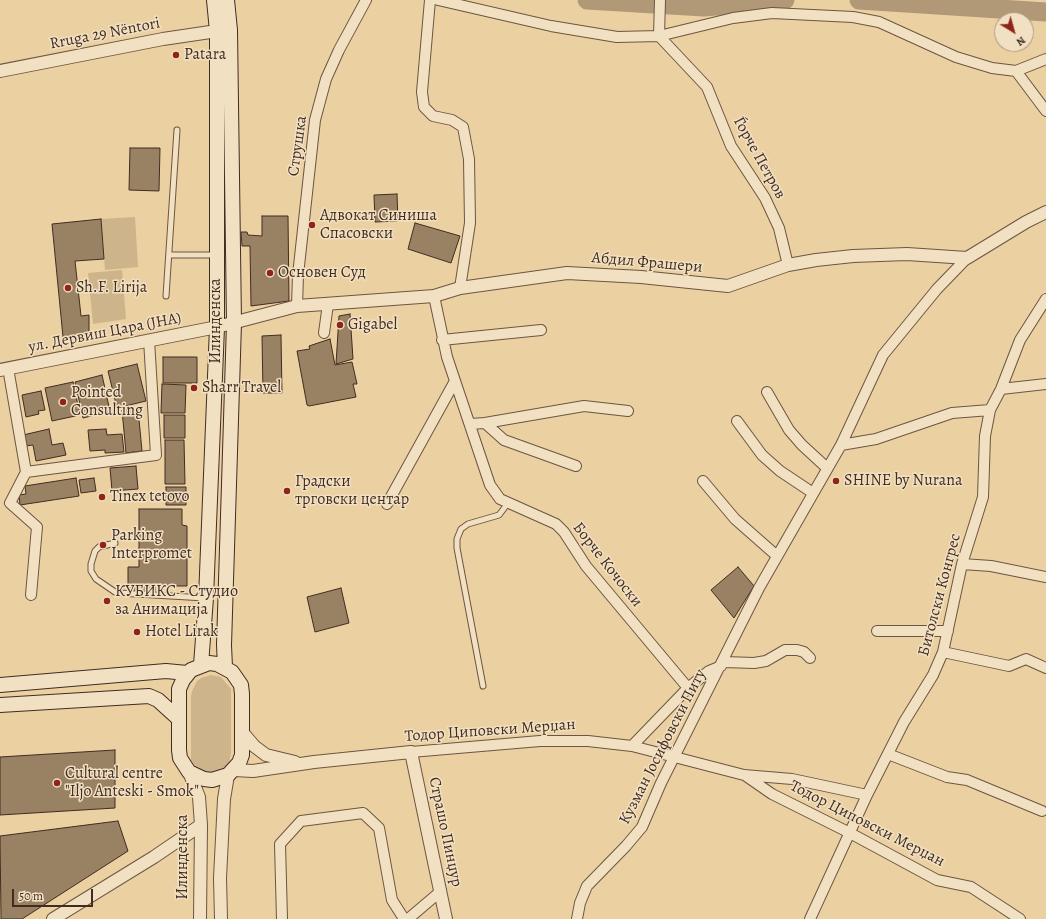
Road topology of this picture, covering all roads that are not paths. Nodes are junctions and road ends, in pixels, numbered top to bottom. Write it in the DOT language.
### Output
graph roads {
  1 [pos="214,0"];
  2 [pos="227,0"];
  3 [pos="366,0"];
  4 [pos="430,0"];
  5 [pos="438,0"];
  6 [pos="660,0"];
  7 [pos="217,31"];
  8 [pos="660,36"];
  9 [pos="1046,60"];
  10 [pos="0,71"];
  11 [pos="1016,71"];
  12 [pos="1046,111"];
  13 [pos="177,130"];
  14 [pos="1046,212"];
  15 [pos="169,255"];
  16 [pos="217,255"];
  17 [pos="966,258"];
  18 [pos="788,265"];
  19 [pos="460,288"];
  20 [pos="166,296"];
  21 [pos="434,296"];
  22 [pos="1046,299"];
  23 [pos="328,304"];
  24 [pos="297,306"];
  25 [pos="234,323"];
  26 [pos="217,327"];
  27 [pos="541,330"];
  28 [pos="324,333"];
  29 [pos="149,340"];
  30 [pos="442,340"];
  31 [pos="4,369"];
  32 [pos="455,381"];
  33 [pos="1046,384"];
  34 [pos="1001,389"];
  35 [pos="767,392"];
  36 [pos="628,410"];
  37 [pos="990,410"];
  38 [pos="737,421"];
  39 [pos="485,423"];
  40 [pos="470,424"];
  41 [pos="841,445"];
  42 [pos="576,466"];
  43 [pos="827,468"];
  44 [pos="26,472"];
  45 [pos="703,481"];
  46 [pos="813,493"];
  47 [pos="508,503"];
  48 [pos="387,504"];
  49 [pos="115,543"];
  50 [pos="777,556"];
  51 [pos="962,564"];
  52 [pos="1046,577"];
  53 [pos="31,595"];
  54 [pos="206,598"];
  55 [pos="877,631"];
  56 [pos="948,631"];
  57 [pos="944,652"];
  58 [pos="810,658"];
  59 [pos="723,664"];
  60 [pos="201,665"];
  61 [pos="225,667"];
  62 [pos="1046,668"];
  63 [pos="187,673"];
  64 [pos="0,685"];
  65 [pos="483,686"];
  66 [pos="688,688"];
  67 [pos="0,705"];
  68 [pos="179,719"];
  69 [pos="243,733"];
  70 [pos="632,746"];
  71 [pos="411,752"];
  72 [pos="888,754"];
  73 [pos="676,757"];
  74 [pos="306,763"];
  75 [pos="189,772"];
  76 [pos="231,772"];
  77 [pos="744,775"];
  78 [pos="867,795"];
  79 [pos="1042,811"];
  80 [pos="201,825"];
  81 [pos="850,833"];
  82 [pos="441,891"];
  83 [pos="813,918"];
  84 [pos="53,919"];
  85 [pos="200,919"];
  86 [pos="212,919"];
  87 [pos="221,919"];
  88 [pos="282,919"];
  89 [pos="404,919"];
  90 [pos="408,919"];
  91 [pos="446,919"];
  92 [pos="577,919"];
  93 [pos="1020,919"];
  1 -- 7 [label="main road, Илинденска"];
  2 -- 25 [label="main road, Илинденска"];
  3 -- 24 [label="street, Струшка"];
  4 -- 19 [label="street"];
  5 -- 8 [label="street"];
  6 -- 8 [label="street"];
  7 -- 10 [label="street, Rruga 29 Nëntori"];
  7 -- 16 [label="main road, Илинденска"];
  8 -- 11 [label="street"];
  8 -- 18 [label="street, Ѓорче Петров"];
  9 -- 11 [label="street"];
  11 -- 12 [label="street"];
  13 -- 15 [label="lane"];
  14 -- 17 [label="street"];
  15 -- 16 [label="lane"];
  15 -- 20 [label="lane"];
  16 -- 26 [label="main road, Илинденска"];
  17 -- 18 [label="street, Абдил Фрашери"];
  17 -- 41 [label="street, Кузман Јосифовски Питу"];
  18 -- 19 [label="street, Абдил Фрашери"];
  19 -- 21 [label="street, Абдил Фрашери"];
  21 -- 23 [label="street, Абдил Фрашери"];
  21 -- 30 [label="street, Борче Кочоски"];
  22 -- 34 [label="street, Битолски Конгрес"];
  23 -- 24 [label="street, Абдил Фрашери"];
  23 -- 28 [label="street"];
  24 -- 25 [label="street, Абдил Фрашери"];
  25 -- 26 [label="street, ул. Дервиш Цара (ЈНА)"];
  25 -- 61 [label="main road, Илинденска"];
  26 -- 29 [label="street, ул. Дервиш Цара (ЈНА)"];
  26 -- 54 [label="main road, Илинденска"];
  27 -- 30 [label="street"];
  29 -- 31 [label="street, ул. Дервиш Цара (ЈНА)"];
  29 -- 44 [label="street"];
  30 -- 32 [label="street, Борче Кочоски"];
  31 -- 44 [label="street"];
  32 -- 40 [label="street, Борче Кочоски"];
  32 -- 48 [label="street"];
  33 -- 34 [label="street"];
  34 -- 37 [label="street, Битолски Конгрес"];
  35 -- 43 [label="street"];
  36 -- 39 [label="street"];
  37 -- 41 [label="street"];
  37 -- 51 [label="street, Битолски Конгрес"];
  38 -- 46 [label="street"];
  39 -- 40 [label="street"];
  39 -- 42 [label="street"];
  40 -- 47 [label="street, Борче Кочоски"];
  41 -- 43 [label="street, Кузман Јосифовски Питу"];
  43 -- 46 [label="street, Кузман Јосифовски Питу"];
  44 -- 53 [label="street"];
  45 -- 50 [label="street"];
  46 -- 50 [label="street, Кузман Јосифовски Питу"];
  47 -- 65 [label="lane"];
  47 -- 66 [label="street, Борче Кочоски"];
  49 -- 54 [label="lane"];
  50 -- 59 [label="street, Кузман Јосифовски Питу"];
  51 -- 52 [label="street"];
  51 -- 56 [label="street, Битолски Конгрес"];
  54 -- 60 [label="main road, Илинденска"];
  55 -- 56 [label="street"];
  56 -- 57 [label="street, Битолски Конгрес"];
  57 -- 62 [label="street"];
  57 -- 72 [label="street, Битолски Конгрес"];
  58 -- 59 [label="street"];
  59 -- 66 [label="street"];
  59 -- 73 [label="street, Кузман Јосифовски Питу"];
  60 -- 61 [label="main road"];
  60 -- 63 [label="main road"];
  61 -- 69 [label="main road"];
  63 -- 64 [label="main road"];
  63 -- 68 [label="main road, Илинденска"];
  66 -- 70 [label="street"];
  67 -- 68 [label="main road"];
  68 -- 75 [label="main road, Илинденска"];
  69 -- 74 [label="street"];
  69 -- 76 [label="main road"];
  70 -- 71 [label="street, Тодор Циповски Мерџан"];
  70 -- 73 [label="street, Тодор Циповски Мерџан"];
  71 -- 74 [label="street, Тодор Циповски Мерџан"];
  71 -- 82 [label="street, Страшо Пинџур"];
  72 -- 78 [label="street, Битолски Конгрес"];
  72 -- 79 [label="street"];
  73 -- 77 [label="street, Тодор Циповски Мерџан"];
  73 -- 92 [label="street, Кузман Јосифовски Питу"];
  74 -- 76 [label="street, Тодор Циповски Мерџан"];
  75 -- 76 [label="main road"];
  75 -- 80 [label="street, Илинденска"];
  76 -- 87 [label="street"];
  77 -- 78 [label="street, Тодор Циповски Мерџан"];
  77 -- 81 [label="street, Тодор Циповски Мерџан"];
  78 -- 81 [label="street, Битолски Конгрес"];
  80 -- 84 [label="street"];
  80 -- 85 [label="street, Илинденска"];
  81 -- 83 [label="street, Битолски Конгрес"];
  81 -- 93 [label="street, Тодор Циповски Мерџан"];
  82 -- 90 [label="street"];
  82 -- 91 [label="street, Страшо Пинџур"];
  85 -- 86 [label="street"];
  88 -- 89 [label="street"];
}
